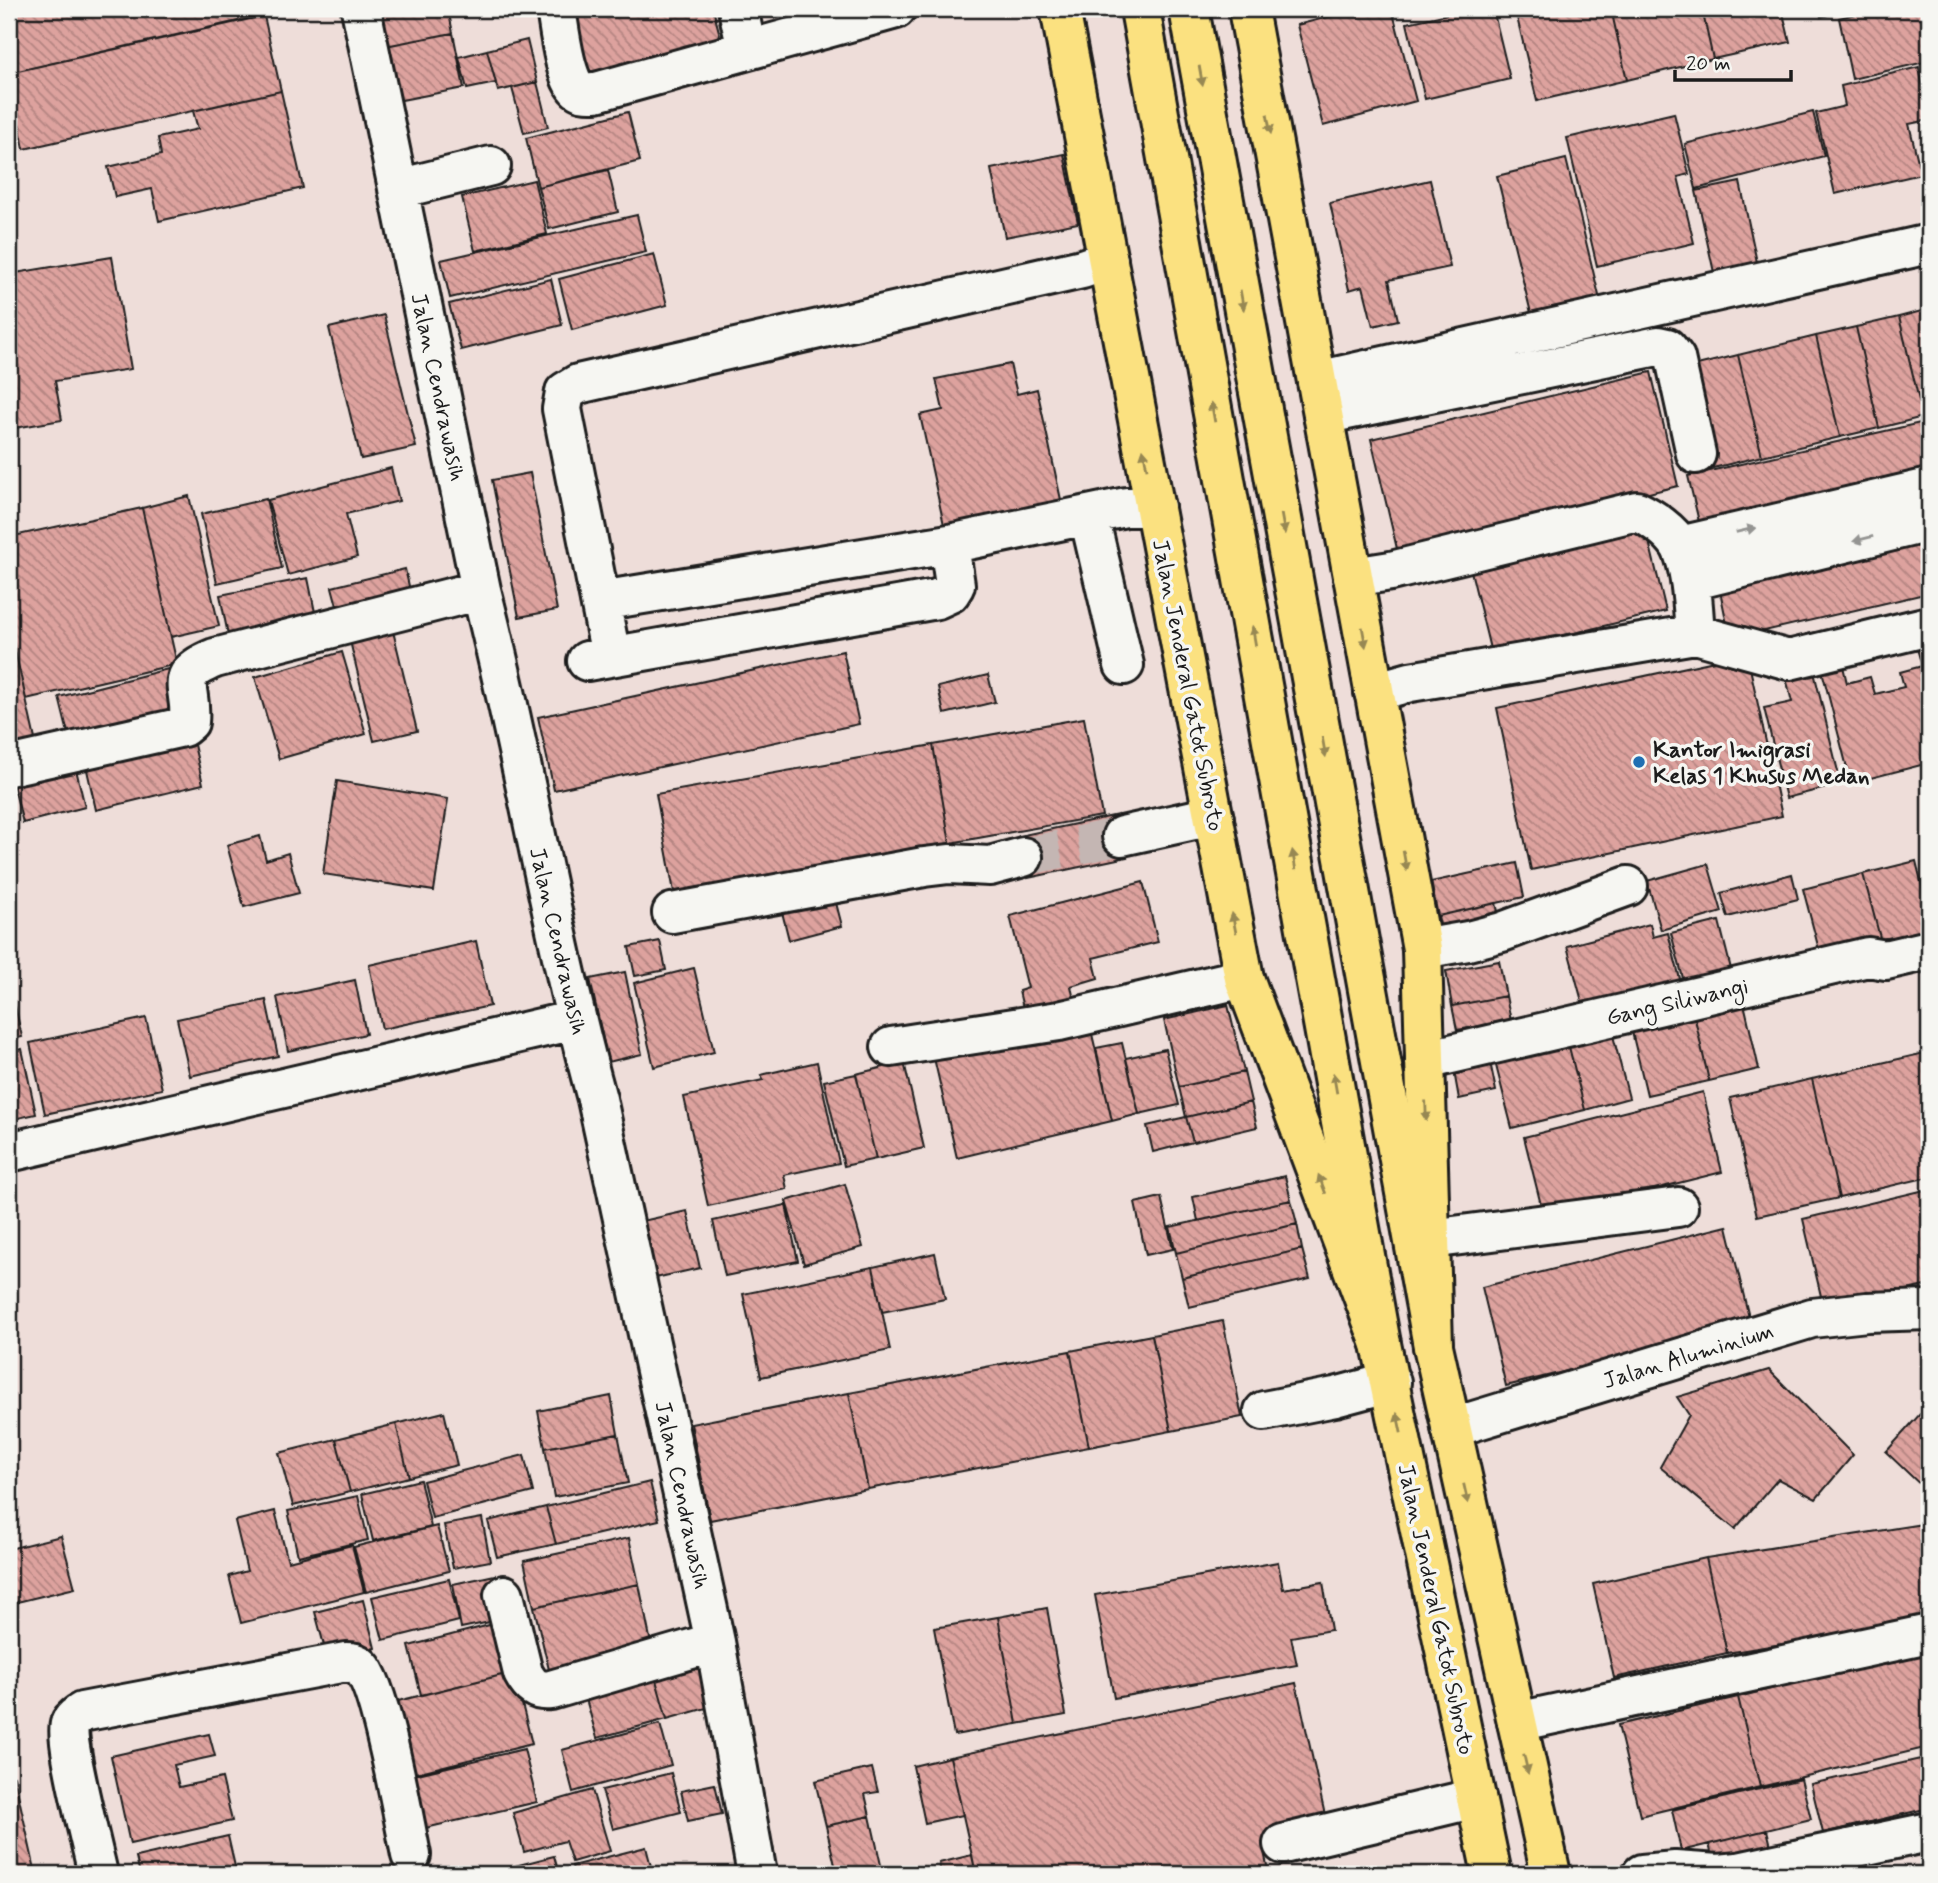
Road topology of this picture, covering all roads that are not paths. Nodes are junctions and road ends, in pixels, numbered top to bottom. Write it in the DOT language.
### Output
graph roads {
  1 [pos="361,9"];
  2 [pos="556,9"];
  3 [pos="738,9"];
  4 [pos="896,9"];
  5 [pos="1059,9"];
  6 [pos="1140,9"];
  7 [pos="1189,9"];
  8 [pos="1250,9"];
  9 [pos="747,50"];
  10 [pos="491,166"];
  11 [pos="398,189"];
  12 [pos="1929,244"];
  13 [pos="1108,260"];
  14 [pos="1320,398"];
  15 [pos="1696,454"];
  16 [pos="1929,488"];
  17 [pos="1154,507"];
  18 [pos="1089,516"];
  19 [pos="1929,523"];
  20 [pos="949,544"];
  21 [pos="1685,564"];
  22 [pos="1353,577"];
  23 [pos="481,590"];
  24 [pos="600,601"];
  25 [pos="1929,626"];
  26 [pos="1695,634"];
  27 [pos="1124,665"];
  28 [pos="1374,692"];
  29 [pos="9,766"];
  30 [pos="1214,819"];
  31 [pos="1122,836"];
  32 [pos="1023,858"];
  33 [pos="1628,886"];
  34 [pos="672,913"];
  35 [pos="1422,949"];
  36 [pos="1929,950"];
  37 [pos="1244,978"];
  38 [pos="575,1020"];
  39 [pos="891,1046"];
  40 [pos="1425,1060"];
  41 [pos="9,1152"];
  42 [pos="1678,1207"];
  43 [pos="1430,1239"];
  44 [pos="1929,1310"];
  45 [pos="1381,1343"];
  46 [pos="1433,1346"];
  47 [pos="1391,1382"];
  48 [pos="1264,1411"];
  49 [pos="1451,1428"];
  50 [pos="504,1595"];
  51 [pos="1929,1634"];
  52 [pos="715,1642"];
  53 [pos="1517,1722"];
  54 [pos="1476,1797"];
  55 [pos="1929,1832"];
  56 [pos="1283,1844"];
  57 [pos="411,1855"];
  58 [pos="1485,1873"];
  59 [pos="98,1874"];
  60 [pos="757,1874"];
  61 [pos="1551,1874"];
  62 [pos="1642,1874"];
  1 -- 11 [label="street, Jalan Cendrawasih"];
  2 -- 9 [label="street"];
  3 -- 9 [label="street"];
  4 -- 9 [label="street"];
  5 -- 13 [label="main road, Jalan Jenderal Gatot Subroto"];
  45 -- 6 [label="main road, Jalan Jenderal Gatot Subroto, one-way"];
  7 -- 46 [label="main road, one-way"];
  8 -- 14 [label="main road, one-way"];
  10 -- 11 [label="street"];
  11 -- 23 [label="street, Jalan Cendrawasih"];
  12 -- 14 [label="street"];
  17 -- 13 [label="main road, Jalan Jenderal Gatot Subroto, one-way"];
  13 -- 24 [label="street"];
  14 -- 15 [label="street"];
  14 -- 22 [label="main road"];
  21 -- 16 [label="street, one-way"];
  17 -- 18 [label="street"];
  17 -- 30 [label="main road, Jalan Jenderal Gatot Subroto"];
  18 -- 20 [label="street"];
  18 -- 27 [label="street"];
  19 -- 21 [label="street, one-way"];
  20 -- 24 [label="street"];
  20 -- 24 [label="street"];
  21 -- 22 [label="street"];
  21 -- 26 [label="street"];
  22 -- 28 [label="main road, one-way"];
  23 -- 29 [label="street"];
  23 -- 38 [label="street, Jalan Cendrawasih"];
  25 -- 26 [label="street"];
  26 -- 28 [label="street"];
  28 -- 35 [label="main road, one-way"];
  30 -- 31 [label="street"];
  37 -- 30 [label="main road, Jalan Jenderal Gatot Subroto, one-way"];
  32 -- 34 [label="street"];
  33 -- 35 [label="street"];
  35 -- 40 [label="main road"];
  36 -- 40 [label="street, Gang Siliwangi"];
  37 -- 39 [label="street"];
  45 -- 37 [label="main road, Jalan Jenderal Gatot Subroto, one-way"];
  38 -- 41 [label="street"];
  38 -- 52 [label="street, Jalan Cendrawasih"];
  40 -- 43 [label="main road, one-way"];
  42 -- 43 [label="street"];
  43 -- 46 [label="main road"];
  44 -- 49 [label="street, Jalan Aluminium"];
  45 -- 47 [label="main road, Jalan Jenderal Gatot Subroto"];
  46 -- 49 [label="main road"];
  47 -- 48 [label="street"];
  54 -- 47 [label="main road, Jalan Jenderal Gatot Subroto, one-way"];
  49 -- 53 [label="main road, one-way"];
  50 -- 52 [label="street"];
  51 -- 53 [label="street"];
  52 -- 60 [label="street, Jalan Cendrawasih"];
  53 -- 61 [label="main road, one-way"];
  54 -- 56 [label="street"];
  54 -- 58 [label="main road, Jalan Jenderal Gatot Subroto"];
  55 -- 62 [label="street"];
  57 -- 59 [label="street"];
}
